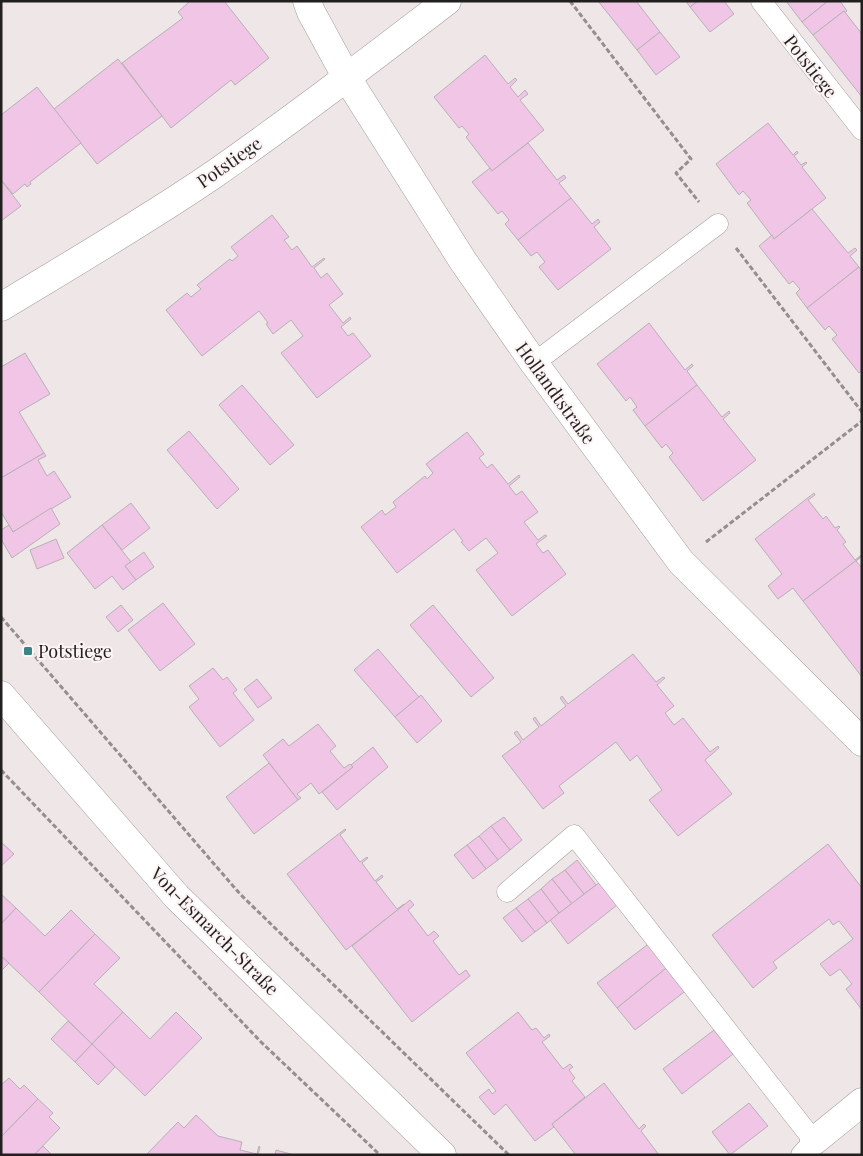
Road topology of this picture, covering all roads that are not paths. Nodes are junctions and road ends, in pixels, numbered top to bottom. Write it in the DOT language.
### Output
graph roads {
  1 [pos="307,1"];
  2 [pos="447,1"];
  3 [pos="761,1"];
  4 [pos="347,78"];
  5 [pos="862,130"];
  6 [pos="718,224"];
  7 [pos="1,307"];
  8 [pos="534,363"];
  9 [pos="1,695"];
  10 [pos="859,734"];
  11 [pos="507,892"];
  12 [pos="862,1102"];
  13 [pos="807,1148"];
  14 [pos="442,1155"];
  1 -- 4 [label="street, Hollandtstraße"];
  2 -- 4 [label="street, Potstiege"];
  3 -- 5 [label="lane, Potstiege"];
  4 -- 7 [label="street, Potstiege"];
  4 -- 8 [label="street, Hollandtstraße"];
  6 -- 8 [label="lane"];
  8 -- 10 [label="street, Hollandtstraße"];
  9 -- 14 [label="street, Von-Esmarch-Straße"];
  11 -- 13 [label="lane"];
  12 -- 13 [label="street"];
}
